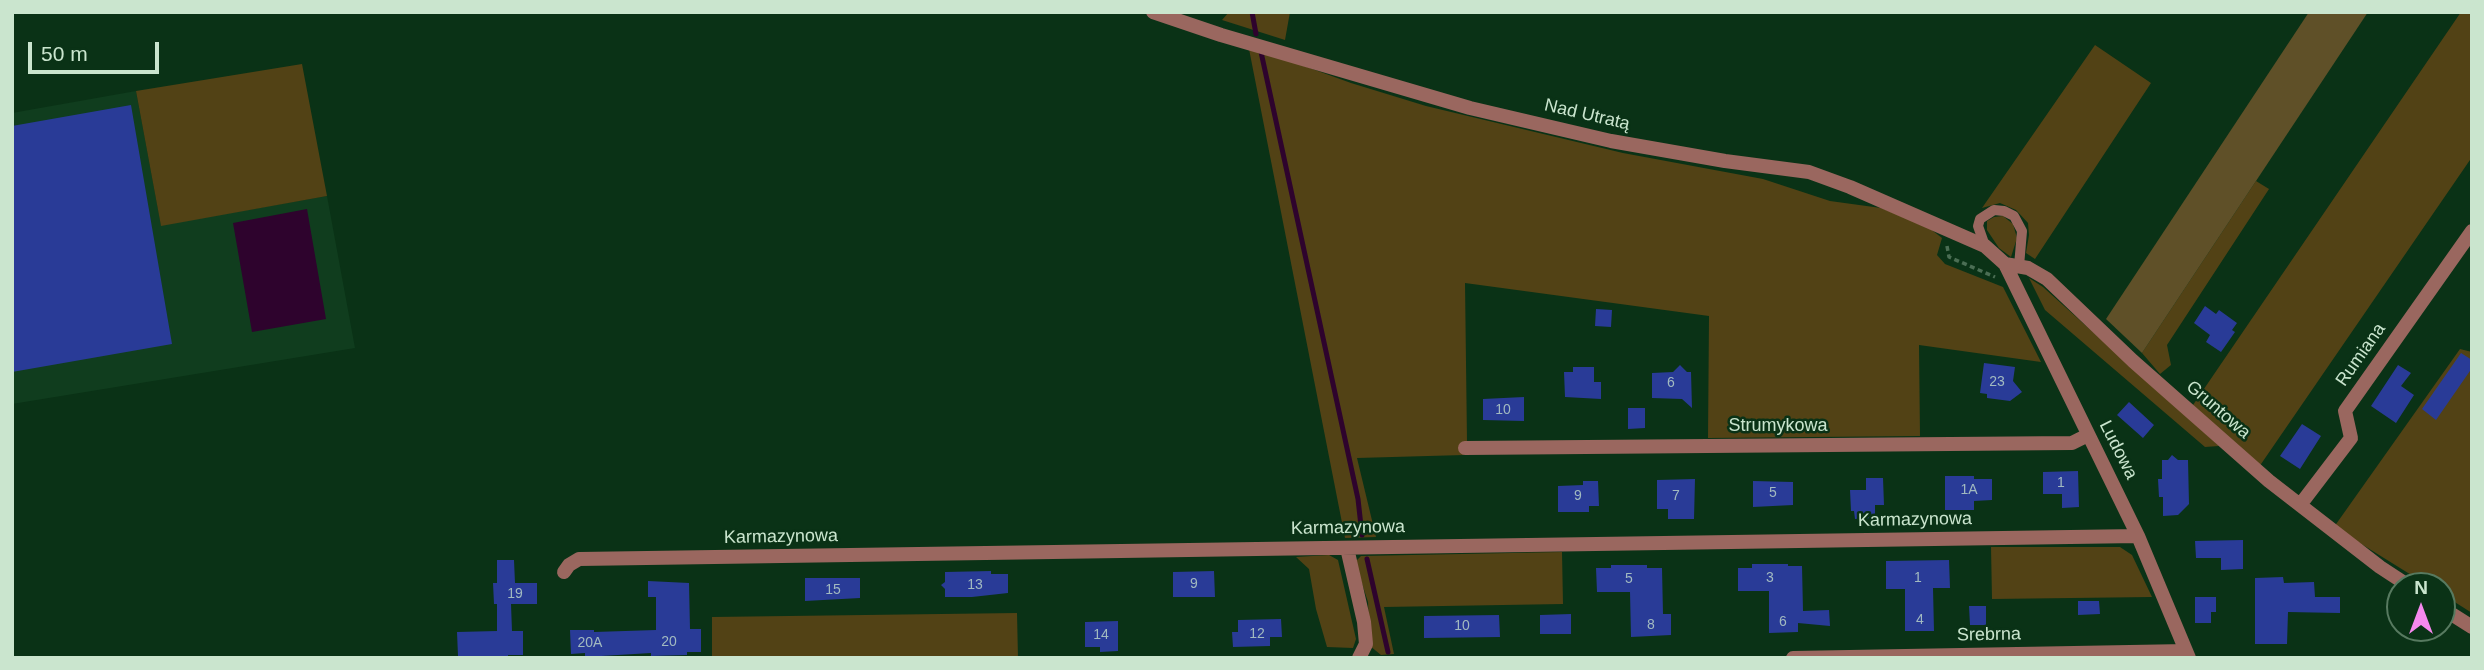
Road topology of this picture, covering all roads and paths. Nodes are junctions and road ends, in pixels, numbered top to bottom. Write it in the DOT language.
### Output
graph roads {
  1 [pos="1153,12"];
  2 [pos="2472,231"];
  3 [pos="1949,241"];
  4 [pos="1985,246"];
  5 [pos="2012,265"];
  6 [pos="2001,280"];
  7 [pos="2088,435"];
  8 [pos="1465,448"];
  9 [pos="2300,505"];
  10 [pos="2138,536"];
  11 [pos="1347,548"];
  12 [pos="564,572"];
  13 [pos="2388,572"];
  14 [pos="2456,616"];
  15 [pos="2472,626"];
  16 [pos="2187,654"];
  17 [pos="1359,658"];
  18 [pos="1793,658"];
  1 -- 4 [label="street, Nad Utratą"];
  2 -- 9 [label="street, Rumiana"];
  3 -- 6 [label="path"];
  4 -- 5 [label="street, Nad Utratą"];
  4 -- 5 [label="lane"];
  5 -- 7 [label="street, Ludowa"];
  5 -- 9 [label="street, Gruntowa"];
  7 -- 8 [label="street, Strumykowa"];
  7 -- 10 [label="street, Ludowa"];
  9 -- 13 [label="street, Gruntowa"];
  10 -- 11 [label="street, Karmazynowa"];
  10 -- 16 [label="street, Ludowa"];
  11 -- 12 [label="street, Karmazynowa"];
  11 -- 17 [label="street"];
  14 -- 15 [label="street"];
  16 -- 18 [label="street, Srebrna"];
}
